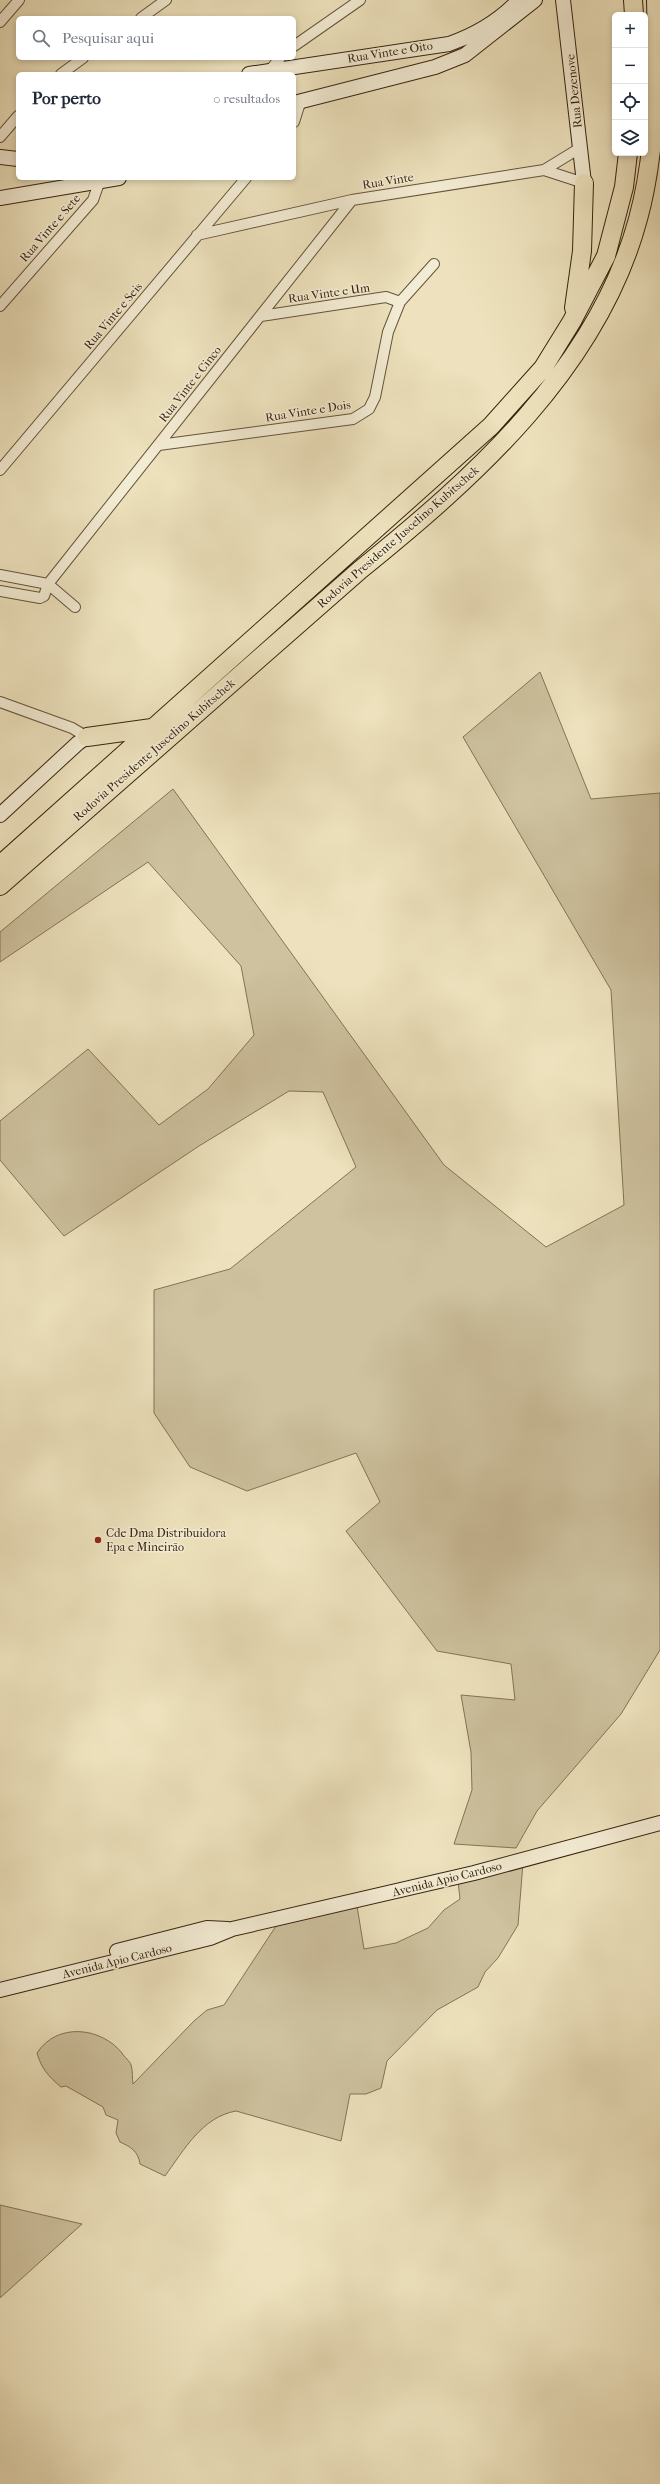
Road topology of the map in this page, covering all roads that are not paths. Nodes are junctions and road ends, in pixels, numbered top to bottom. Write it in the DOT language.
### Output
graph roads {
  1 [pos="19,0"];
  2 [pos="166,0"];
  3 [pos="360,0"];
  4 [pos="519,0"];
  5 [pos="535,0"];
  6 [pos="634,0"];
  7 [pos="656,0"];
  8 [pos="564,2"];
  9 [pos="634,12"];
  10 [pos="144,16"];
  11 [pos="0,22"];
  12 [pos="296,45"];
  13 [pos="81,60"];
  14 [pos="278,60"];
  15 [pos="271,69"];
  16 [pos="64,72"];
  17 [pos="258,72"];
  18 [pos="297,103"];
  19 [pos="16,118"];
  20 [pos="0,137"];
  21 [pos="660,147"];
  22 [pos="580,148"];
  23 [pos="628,156"];
  24 [pos="0,157"];
  25 [pos="16,158"];
  26 [pos="544,170"];
  27 [pos="109,180"];
  28 [pos="244,180"];
  29 [pos="99,182"];
  30 [pos="584,183"];
  31 [pos="0,198"];
  32 [pos="352,200"];
  33 [pos="638,219"];
  34 [pos="197,235"];
  35 [pos="434,264"];
  36 [pos="400,302"];
  37 [pos="0,306"];
  38 [pos="261,316"];
  39 [pos="572,321"];
  40 [pos="159,445"];
  41 [pos="0,470"];
  42 [pos="0,575"];
  43 [pos="48,584"];
  44 [pos="0,591"];
  45 [pos="76,607"];
  46 [pos="0,702"];
  47 [pos="152,728"];
  48 [pos="87,737"];
  49 [pos="0,815"];
  50 [pos="0,865"];
  51 [pos="0,886"];
  52 [pos="660,1823"];
  53 [pos="232,1929"];
  54 [pos="0,1981"];
  55 [pos="0,1990"];
  1 -- 11 [label="street"];
  2 -- 10 [label="street"];
  3 -- 12 [label="street"];
  4 -- 15 [label="main road, Rua Vinte e Oito"];
  5 -- 18 [label="main road, Rua Vinte e Oito"];
  6 -- 9 [label="highway"];
  7 -- 33 [label="highway, Rodovia Presidente Juscelino Kubitschek"];
  8 -- 22 [label="main road, Rua Dezenove"];
  13 -- 16 [label="street"];
  14 -- 15 [label="street"];
  15 -- 17 [label="main road, Rua Vinte e Oito"];
  19 -- 20 [label="street"];
  21 -- 33 [label="highway"];
  22 -- 26 [label="street"];
  22 -- 30 [label="main road, Rua Dezenove"];
  23 -- 39 [label="highway, Rodovia Presidente Juscelino Kubitschek"];
  24 -- 25 [label="main road"];
  26 -- 30 [label="street, Rua Vinte"];
  26 -- 32 [label="street, Rua Vinte"];
  27 -- 29 [label="main road"];
  28 -- 34 [label="street, Rua Vinte e Seis"];
  29 -- 31 [label="main road"];
  29 -- 37 [label="street, Rua Vinte e Sete"];
  30 -- 39 [label="highway"];
  32 -- 34 [label="street, Rua Vinte"];
  32 -- 38 [label="street, Rua Vinte e Cinco"];
  33 -- 51 [label="highway, Rodovia Presidente Juscelino Kubitschek"];
  34 -- 41 [label="street, Rua Vinte e Seis"];
  35 -- 36 [label="street, Rua Vinte e Dois"];
  36 -- 38 [label="street, Rua Vinte e Um"];
  36 -- 40 [label="street, Rua Vinte e Dois"];
  38 -- 40 [label="street, Rua Vinte e Cinco"];
  39 -- 47 [label="highway, Rodovia Presidente Juscelino Kubitschek"];
  40 -- 43 [label="street, Rua Vinte e Cinco"];
  42 -- 43 [label="street"];
  43 -- 44 [label="street, Rua Vinte e Cinco"];
  43 -- 45 [label="street"];
  46 -- 48 [label="street"];
  47 -- 48 [label="highway"];
  47 -- 50 [label="highway, Rodovia Presidente Juscelino Kubitschek"];
  48 -- 49 [label="main road"];
  52 -- 53 [label="main road, Avenida Apio Cardoso"];
  53 -- 54 [label="main road, Avenida Apio Cardoso"];
  53 -- 55 [label="main road, Avenida Apio Cardoso"];
}
